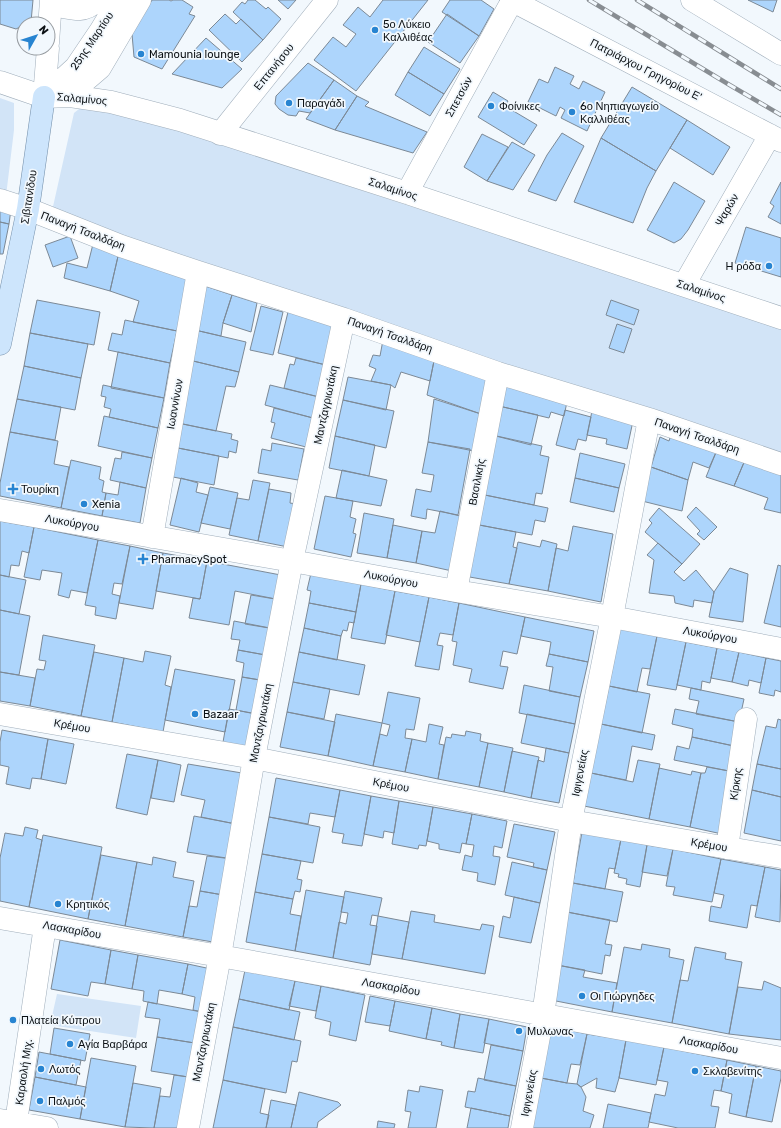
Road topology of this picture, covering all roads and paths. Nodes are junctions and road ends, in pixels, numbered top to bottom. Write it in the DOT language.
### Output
graph roads {
  1 [pos="97,0"];
  2 [pos="119,0"];
  3 [pos="140,0"];
  4 [pos="327,0"];
  5 [pos="512,0"];
  6 [pos="692,0"];
  7 [pos="51,2"];
  8 [pos="50,16"];
  9 [pos="780,48"];
  10 [pos="47,56"];
  11 [pos="0,82"];
  12 [pos="44,96"];
  13 [pos="220,134"];
  14 [pos="776,138"];
  15 [pos="407,193"];
  16 [pos="0,200"];
  17 [pos="28,209"];
  18 [pos="198,272"];
  19 [pos="684,285"];
  20 [pos="2,317"];
  21 [pos="781,318"];
  22 [pos="344,319"];
  23 [pos="0,344"];
  24 [pos="498,373"];
  25 [pos="649,419"];
  26 [pos="781,464"];
  27 [pos="0,510"];
  28 [pos="152,537"];
  29 [pos="292,561"];
  30 [pos="456,592"];
  31 [pos="612,617"];
  32 [pos="781,649"];
  33 [pos="0,714"];
  34 [pos="746,720"];
  35 [pos="254,758"];
  36 [pos="571,821"];
  37 [pos="727,848"];
  38 [pos="781,857"];
  39 [pos="0,918"];
  40 [pos="45,926"];
  41 [pos="220,956"];
  42 [pos="543,1015"];
  43 [pos="781,1058"];
  44 [pos="8,1121"];
  45 [pos="47,1128"];
  46 [pos="188,1128"];
  47 [pos="522,1128"];
  1 -- 7 [label="street, 25ης Μαρτίου"];
  2 -- 12 [label="street, 25ης Μαρτίου"];
  3 -- 12 [label="street, 25ης Μαρτίου"];
  4 -- 13 [label="street, Επτανήσου"];
  5 -- 14 [label="street, Πατριάρχου Γρηγορίου Ε'"];
  5 -- 15 [label="street, Σπετσών"];
  6 -- 9 [label="street"];
  7 -- 8 [label="street"];
  10 -- 12 [label="street, Σιβιτανίδου"];
  11 -- 12 [label="street, Σαλαμίνος"];
  12 -- 13 [label="street, Σαλαμίνος"];
  12 -- 17 [label="main road, Σιβιτανίδου"];
  13 -- 15 [label="street, Σαλαμίνος"];
  14 -- 19 [label="street, Ψαρών"];
  15 -- 19 [label="street, Σαλαμίνος"];
  16 -- 17 [label="street, Παναγή Τσαλδάρη"];
  17 -- 18 [label="street, Παναγή Τσαλδάρη"];
  17 -- 20 [label="main road, Σιβιτανίδου"];
  18 -- 22 [label="street, Παναγή Τσαλδάρη"];
  18 -- 28 [label="street, Ιωαννίνων"];
  19 -- 21 [label="street, Σαλαμίνος"];
  20 -- 23 [label="main road, Σιβιτανίδου"];
  22 -- 24 [label="street, Παναγή Τσαλδάρη"];
  22 -- 29 [label="street, Μαντζαγριωτάκη"];
  24 -- 25 [label="street, Παναγή Τσαλδάρη"];
  24 -- 30 [label="street, Βασιλικής"];
  25 -- 26 [label="street, Παναγή Τσαλδάρη"];
  25 -- 31 [label="street, Ιφιγενείας"];
  27 -- 28 [label="street, Λυκούργου"];
  28 -- 29 [label="street, Λυκούργου"];
  29 -- 30 [label="street, Λυκούργου"];
  29 -- 35 [label="street, Μαντζαγριωτάκη"];
  30 -- 31 [label="street, Λυκούργου"];
  31 -- 32 [label="street, Λυκούργου"];
  31 -- 36 [label="street, Ιφιγενείας"];
  33 -- 35 [label="street, Κρέμου"];
  34 -- 37 [label="street, Κίρκης"];
  35 -- 36 [label="street, Κρέμου"];
  35 -- 41 [label="street, Μαντζαγριωτάκη"];
  36 -- 37 [label="street, Κρέμου"];
  36 -- 42 [label="street, Ιφιγενείας"];
  37 -- 38 [label="street, Κρέμου"];
  39 -- 40 [label="street, Λασκαρίδου"];
  40 -- 41 [label="street, Λασκαρίδου"];
  40 -- 44 [label="street, Καραολή Μιχ."];
  41 -- 42 [label="street, Λασκαρίδου"];
  41 -- 46 [label="street, Μαντζαγριωτάκη"];
  42 -- 43 [label="street, Λασκαρίδου"];
  42 -- 47 [label="street, Ιφιγενείας"];
  44 -- 45 [label="street"];
}
